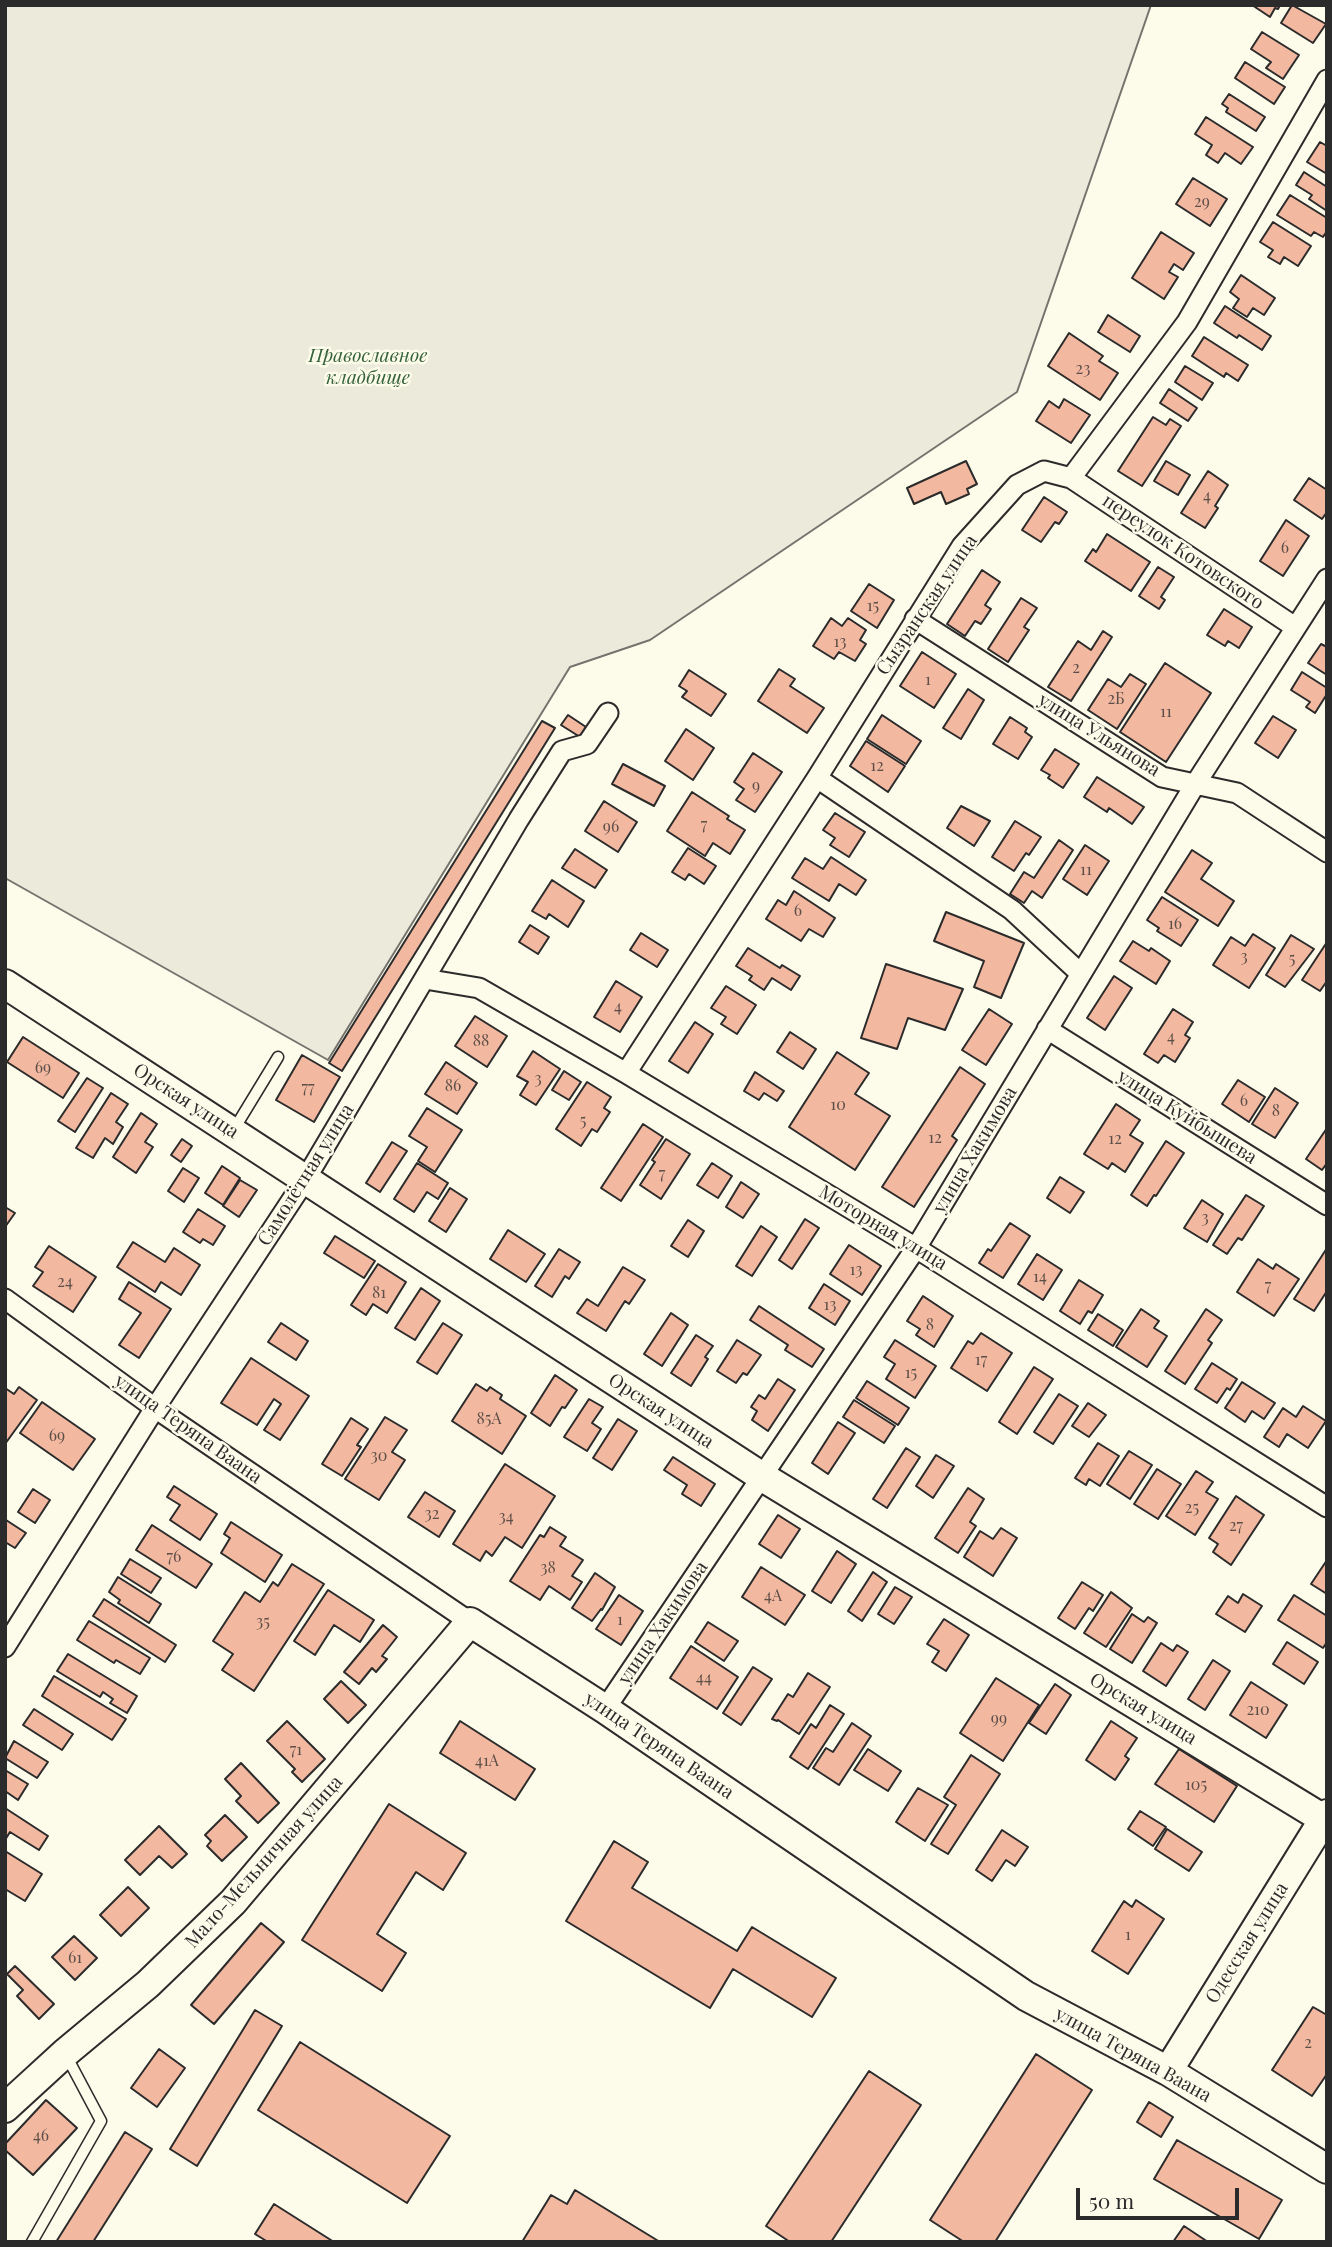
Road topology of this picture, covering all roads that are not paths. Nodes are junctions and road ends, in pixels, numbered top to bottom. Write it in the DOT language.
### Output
graph roads {
  1 [pos="1327,80"];
  2 [pos="1071,478"];
  3 [pos="1327,579"];
  4 [pos="915,619"];
  5 [pos="1295,627"];
  6 [pos="608,713"];
  7 [pos="817,778"];
  8 [pos="1196,783"];
  9 [pos="1327,852"];
  10 [pos="1081,974"];
  11 [pos="425,979"];
  12 [pos="5,984"];
  13 [pos="1047,1029"];
  14 [pos="278,1057"];
  15 [pos="626,1073"];
  16 [pos="233,1131"];
  17 [pos="305,1180"];
  18 [pos="1327,1205"];
  19 [pos="916,1248"];
  20 [pos="5,1299"];
  21 [pos="155,1408"];
  22 [pos="761,1476"];
  23 [pos="1327,1507"];
  24 [pos="470,1622"];
  25 [pos="5,1647"];
  26 [pos="605,1709"];
  27 [pos="1326,1818"];
  28 [pos="65,2053"];
  29 [pos="1168,2071"];
  30 [pos="5,2108"];
  31 [pos="1327,2169"];
  32 [pos="32,2242"];
  1 -- 2 [label="street"];
  2 -- 4 [label="street, Сызранская улица"];
  2 -- 5 [label="street, переулок Котовского"];
  3 -- 5 [label="street, улица Хакимова"];
  4 -- 7 [label="street, Сызранская улица"];
  4 -- 8 [label="street, улица Ульянова"];
  5 -- 8 [label="street, улица Хакимова"];
  6 -- 11 [label="street, Самолётная улица"];
  7 -- 10 [label="street"];
  7 -- 15 [label="street, Сызранская улица"];
  8 -- 9 [label="street, улица Ульянова"];
  8 -- 10 [label="street, улица Хакимова"];
  10 -- 13 [label="street, улица Хакимова"];
  11 -- 15 [label="street, Моторная улица"];
  11 -- 17 [label="street, Самолётная улица"];
  12 -- 16 [label="street, Орская улица"];
  13 -- 18 [label="street, улица Куйбышева"];
  13 -- 19 [label="street, улица Хакимова"];
  14 -- 16 [label="lane"];
  15 -- 19 [label="street, Моторная улица"];
  16 -- 17 [label="street, Орская улица"];
  17 -- 21 [label="street, Самолётная улица"];
  17 -- 22 [label="street, Орская улица"];
  19 -- 22 [label="street, улица Хакимова"];
  19 -- 23 [label="street, Моторная улица"];
  20 -- 21 [label="street, улица Теряна Ваана"];
  21 -- 24 [label="street, улица Теряна Ваана"];
  21 -- 25 [label="street, Самолётная улица"];
  22 -- 26 [label="street, улица Хакимова"];
  22 -- 27 [label="street, Орская улица"];
  24 -- 26 [label="street, улица Теряна Ваана"];
  24 -- 28 [label="street, Мало-Мельничная улица"];
  26 -- 29 [label="street, улица Теряна Ваана"];
  27 -- 29 [label="street, Одесская улица"];
  28 -- 30 [label="street, Мало-Мельничная улица"];
  28 -- 32 [label="lane"];
  29 -- 31 [label="street, улица Теряна Ваана"];
}
